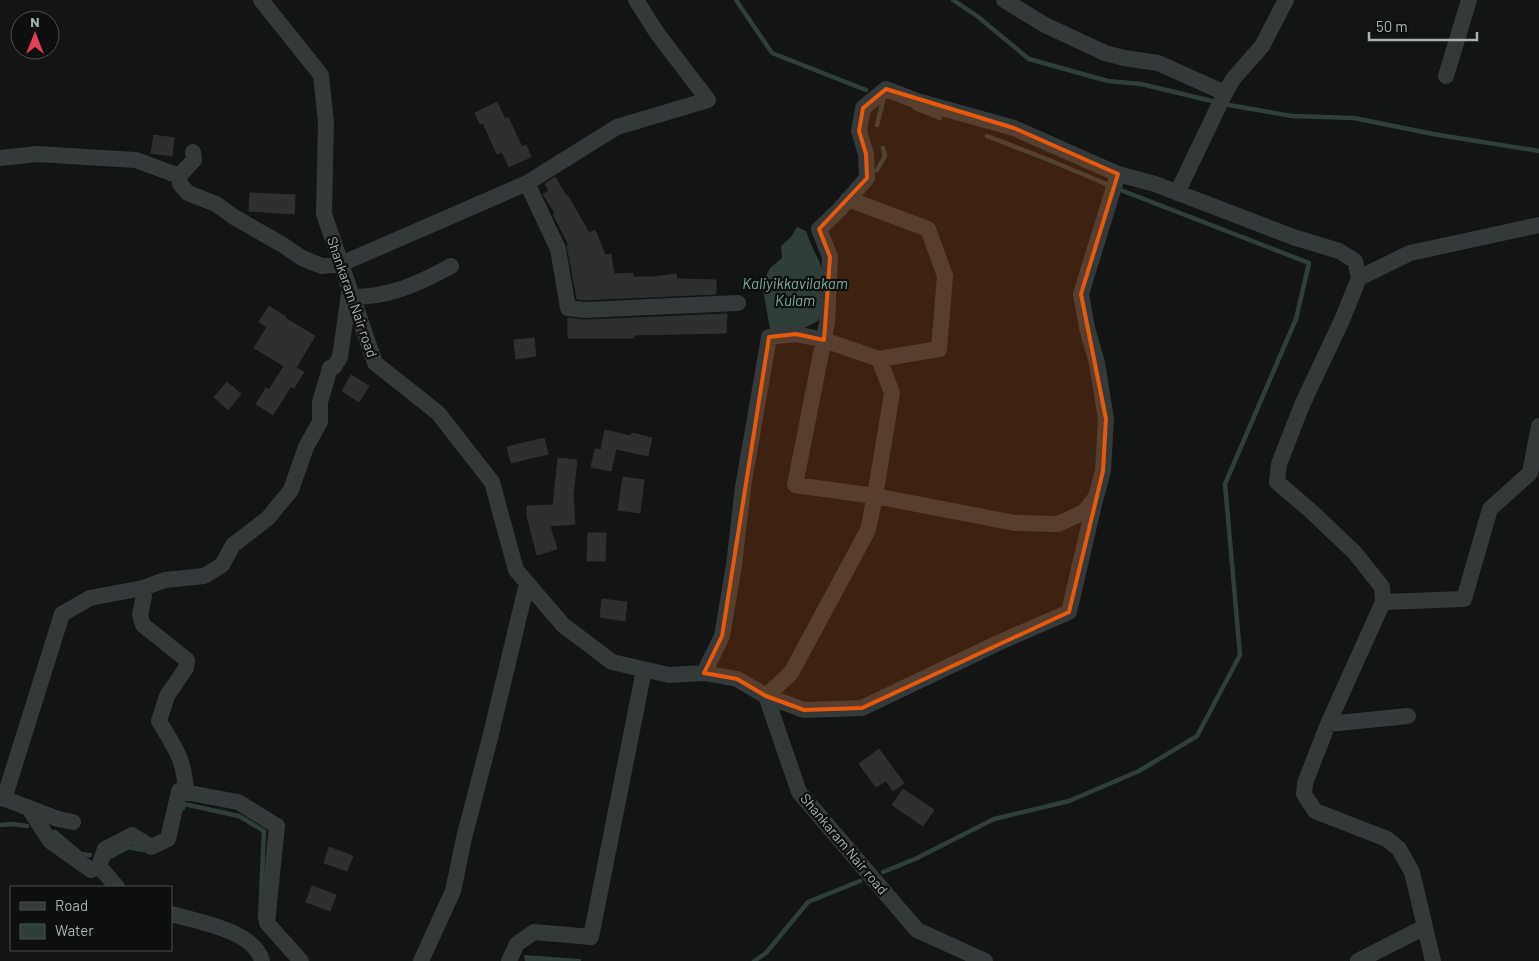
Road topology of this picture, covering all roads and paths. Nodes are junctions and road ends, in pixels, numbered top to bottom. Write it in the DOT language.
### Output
graph roads {
  1 [pos="261,0"];
  2 [pos="636,0"];
  3 [pos="1004,0"];
  4 [pos="1286,0"];
  5 [pos="1469,0"];
  6 [pos="1446,76"];
  7 [pos="1225,94"];
  8 [pos="193,152"];
  9 [pos="0,158"];
  10 [pos="179,176"];
  11 [pos="527,183"];
  12 [pos="1115,183"];
  13 [pos="1177,193"];
  14 [pos="848,199"];
  15 [pos="1539,225"];
  16 [pos="341,264"];
  17 [pos="451,266"];
  18 [pos="1359,278"];
  19 [pos="351,293"];
  20 [pos="738,303"];
  21 [pos="824,340"];
  22 [pos="879,360"];
  23 [pos="1539,426"];
  24 [pos="875,496"];
  25 [pos="1096,497"];
  26 [pos="527,583"];
  27 [pos="143,588"];
  28 [pos="1382,602"];
  29 [pos="644,670"];
  30 [pos="704,673"];
  31 [pos="766,696"];
  32 [pos="1408,716"];
  33 [pos="1328,724"];
  34 [pos="186,793"];
  35 [pos="2,798"];
  36 [pos="28,807"];
  37 [pos="73,822"];
  38 [pos="99,866"];
  39 [pos="116,886"];
  40 [pos="172,914"];
  41 [pos="1425,927"];
  42 [pos="270,953"];
  43 [pos="301,961"];
  44 [pos="421,961"];
  45 [pos="509,961"];
  46 [pos="985,961"];
  47 [pos="1358,961"];
  48 [pos="1434,961"];
  1 -- 16 [label="street, Shankaram Nair road"];
  2 -- 11 [label="street"];
  3 -- 7 [label="street"];
  4 -- 7 [label="street"];
  5 -- 6 [label="street"];
  7 -- 13 [label="street"];
  8 -- 10 [label="street"];
  9 -- 10 [label="street"];
  10 -- 16 [label="street"];
  11 -- 16 [label="street"];
  11 -- 20 [label="street"];
  12 -- 13 [label="street"];
  12 -- 14 [label="street"];
  12 -- 25 [label="street"];
  13 -- 18 [label="street"];
  14 -- 21 [label="street"];
  14 -- 22 [label="street"];
  15 -- 18 [label="street"];
  16 -- 19 [label="street, Shankaram Nair road"];
  17 -- 19 [label="street"];
  18 -- 28 [label="street"];
  19 -- 26 [label="street, Shankaram Nair road"];
  19 -- 27 [label="street"];
  21 -- 22 [label="street"];
  21 -- 24 [label="street"];
  21 -- 30 [label="street"];
  22 -- 24 [label="street"];
  23 -- 28 [label="street"];
  24 -- 25 [label="street"];
  24 -- 31 [label="street"];
  25 -- 31 [label="street"];
  26 -- 29 [label="street, Shankaram Nair road"];
  26 -- 44 [label="street"];
  27 -- 34 [label="street"];
  27 -- 35 [label="street"];
  28 -- 33 [label="street"];
  29 -- 30 [label="street, Shankaram Nair road"];
  29 -- 45 [label="street"];
  30 -- 31 [label="street, Shankaram Nair road"];
  31 -- 46 [label="street, Shankaram Nair road"];
  32 -- 33 [label="street"];
  33 -- 41 [label="street"];
  34 -- 38 [label="street"];
  34 -- 42 [label="street"];
  35 -- 36 [label="street"];
  36 -- 37 [label="street"];
  36 -- 38 [label="street"];
  38 -- 39 [label="street"];
  40 -- 42 [label="street"];
  41 -- 47 [label="street"];
  41 -- 48 [label="street"];
  42 -- 43 [label="street"];
}
